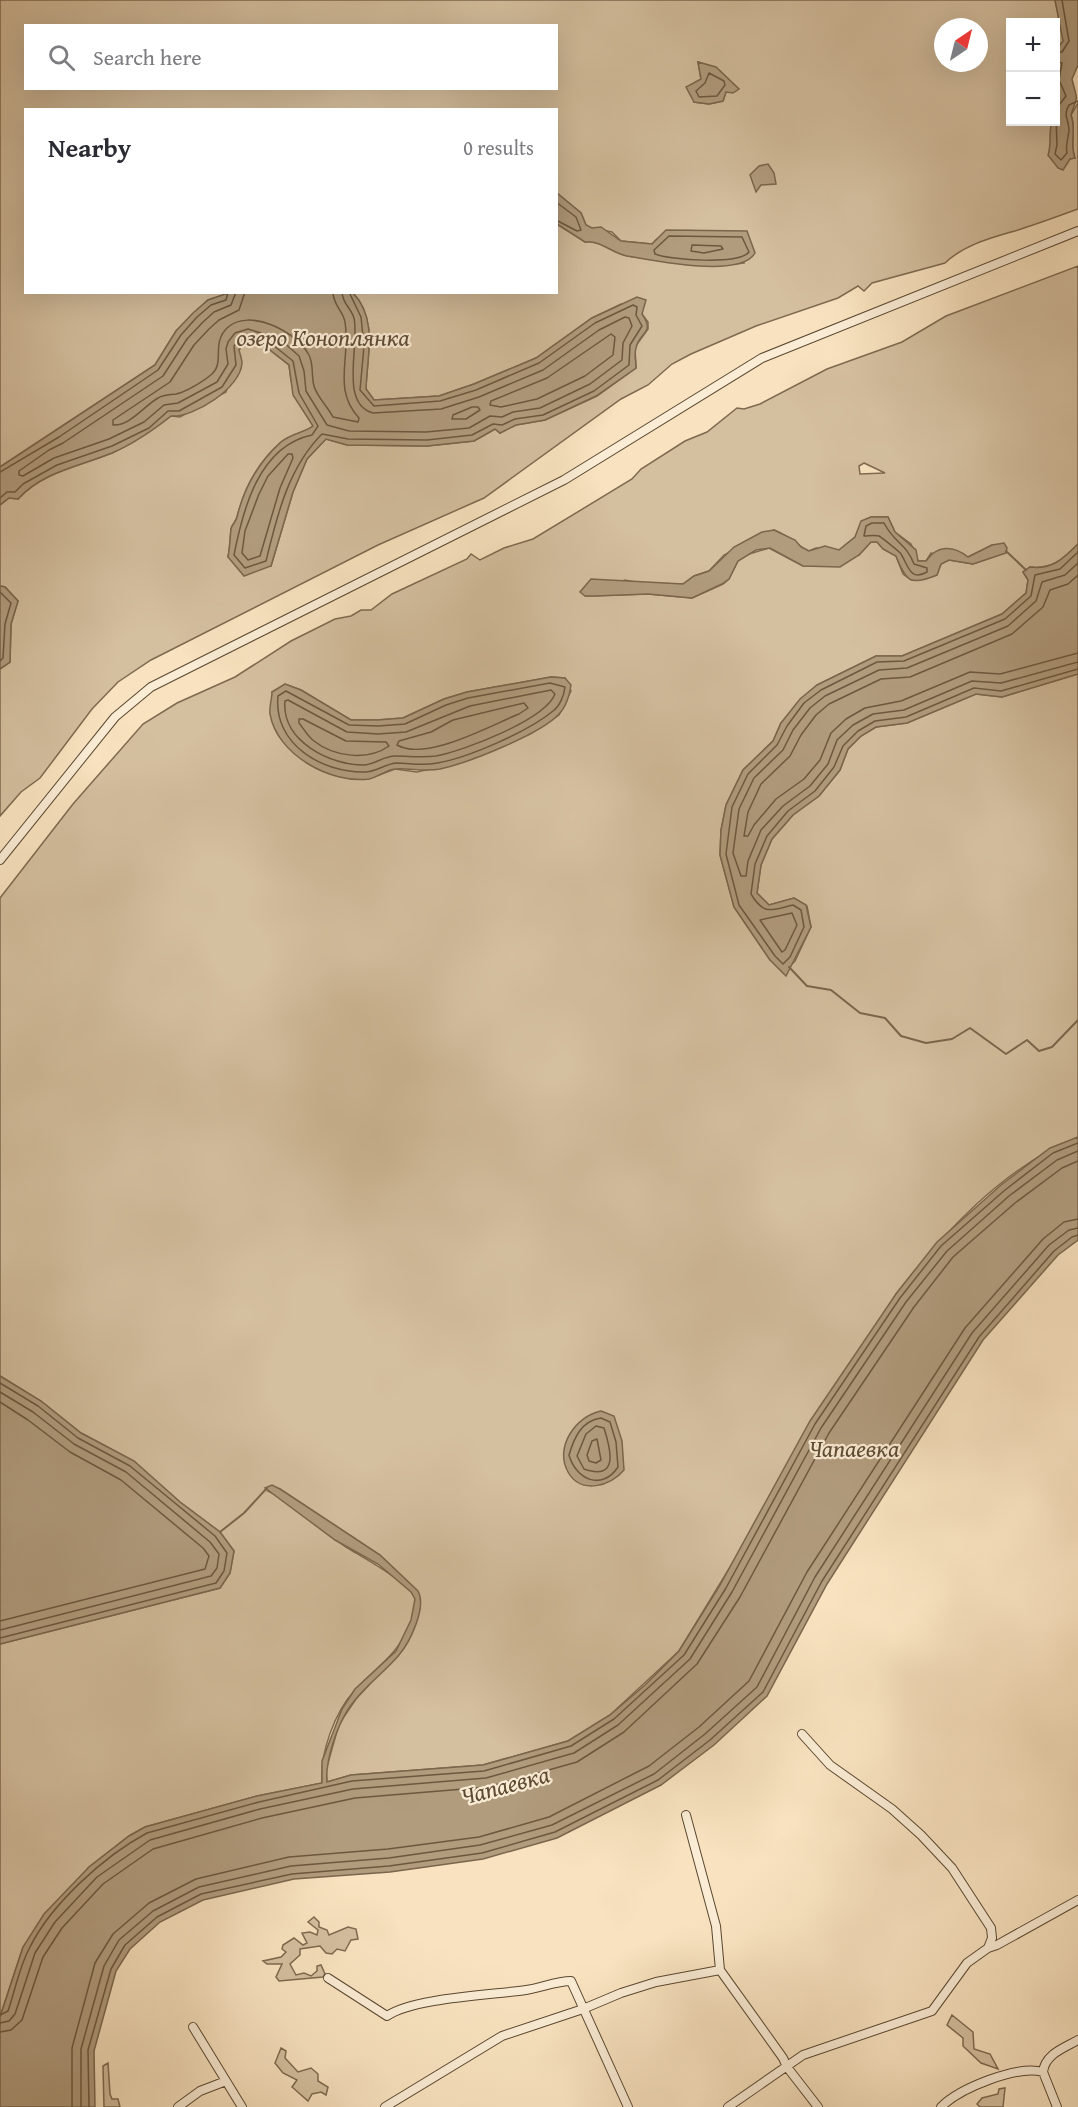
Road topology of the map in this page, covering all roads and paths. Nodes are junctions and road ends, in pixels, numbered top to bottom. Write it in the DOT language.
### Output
graph roads {
  1 [pos="1078,231"];
  2 [pos="0,860"];
  3 [pos="802,1734"];
  4 [pos="686,1815"];
  5 [pos="1078,1900"];
  6 [pos="988,1948"];
  7 [pos="720,1970"];
  8 [pos="328,1978"];
  9 [pos="583,2009"];
  10 [pos="193,2027"];
  11 [pos="1078,2040"];
  12 [pos="787,2067"];
  13 [pos="1043,2072"];
  14 [pos="226,2081"];
  15 [pos="178,2107"];
  16 [pos="242,2107"];
  17 [pos="386,2107"];
  18 [pos="628,2107"];
  19 [pos="728,2107"];
  20 [pos="818,2107"];
  21 [pos="941,2107"];
  22 [pos="1057,2107"];
  1 -- 2 [label="street"];
  3 -- 6 [label="street"];
  4 -- 7 [label="street"];
  5 -- 6 [label="street"];
  6 -- 12 [label="street"];
  7 -- 9 [label="street"];
  7 -- 12 [label="street"];
  8 -- 9 [label="street"];
  9 -- 17 [label="street"];
  9 -- 18 [label="street"];
  10 -- 14 [label="street"];
  11 -- 13 [label="street"];
  12 -- 19 [label="street"];
  12 -- 20 [label="street"];
  13 -- 21 [label="street"];
  13 -- 22 [label="street"];
  14 -- 15 [label="street"];
  14 -- 16 [label="street"];
}
